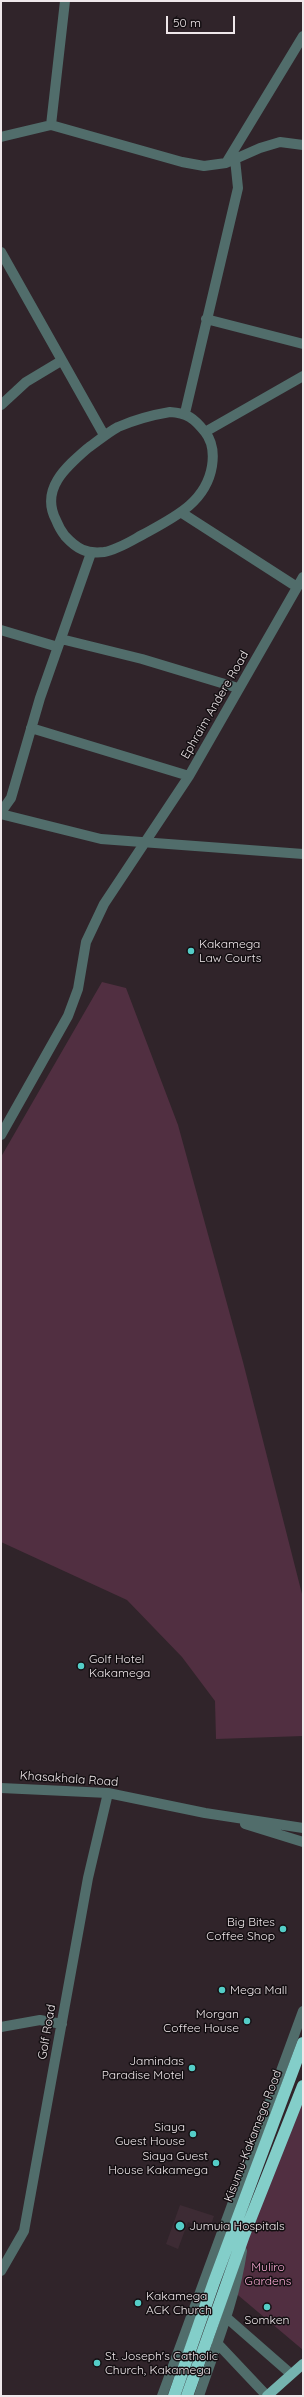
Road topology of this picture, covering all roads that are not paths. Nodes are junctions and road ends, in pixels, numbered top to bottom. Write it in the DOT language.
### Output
graph roads {
  1 [pos="65,1"];
  2 [pos="303,36"];
  3 [pos="51,125"];
  4 [pos="1,136"];
  5 [pos="303,145"];
  6 [pos="231,161"];
  7 [pos="1,252"];
  8 [pos="206,319"];
  9 [pos="303,344"];
  10 [pos="61,361"];
  11 [pos="303,376"];
  12 [pos="1,405"];
  13 [pos="185,413"];
  14 [pos="205,432"];
  15 [pos="104,435"];
  16 [pos="182,513"];
  17 [pos="91,553"];
  18 [pos="303,577"];
  19 [pos="297,587"];
  20 [pos="1,630"];
  21 [pos="59,643"];
  22 [pos="238,688"];
  23 [pos="31,728"];
  24 [pos="189,776"];
  25 [pos="1,813"];
  26 [pos="145,843"];
  27 [pos="303,854"];
  28 [pos="1,1135"];
  29 [pos="1,1788"];
  30 [pos="108,1793"];
  31 [pos="205,1813"];
  32 [pos="303,1828"];
  33 [pos="303,1842"];
  34 [pos="303,2011"];
  35 [pos="62,2024"];
  36 [pos="1,2027"];
  37 [pos="303,2043"];
  38 [pos="303,2086"];
  39 [pos="244,2235"];
  40 [pos="1,2271"];
  41 [pos="227,2318"];
  42 [pos="217,2343"];
  43 [pos="303,2364"];
  44 [pos="291,2374"];
  45 [pos="162,2396"];
  46 [pos="174,2396"];
  47 [pos="187,2396"];
  48 [pos="198,2396"];
  49 [pos="267,2396"];
  1 -- 3 [label="street"];
  2 -- 6 [label="street"];
  3 -- 4 [label="street"];
  3 -- 6 [label="street"];
  5 -- 6 [label="street"];
  6 -- 8 [label="street"];
  7 -- 10 [label="street"];
  8 -- 9 [label="street"];
  8 -- 13 [label="street"];
  10 -- 12 [label="street"];
  10 -- 15 [label="street"];
  11 -- 14 [label="street"];
  13 -- 14 [label="street"];
  13 -- 15 [label="street"];
  14 -- 16 [label="street"];
  15 -- 17 [label="street"];
  16 -- 17 [label="street"];
  16 -- 19 [label="street"];
  17 -- 21 [label="street"];
  18 -- 19 [label="street, Ephraim Andere Road"];
  19 -- 22 [label="street, Ephraim Andere Road"];
  20 -- 21 [label="street"];
  21 -- 22 [label="street"];
  21 -- 23 [label="street"];
  22 -- 24 [label="street, Ephraim Andere Road"];
  23 -- 24 [label="street"];
  23 -- 25 [label="street"];
  24 -- 26 [label="street, Ephraim Andere Road"];
  25 -- 26 [label="street"];
  26 -- 27 [label="street"];
  26 -- 28 [label="street, Ephraim Andere Road"];
  29 -- 30 [label="street, Khasakhala Road"];
  30 -- 31 [label="street, Khasakhala Road"];
  30 -- 35 [label="street, Golf Road"];
  31 -- 32 [label="street"];
  31 -- 33 [label="street"];
  34 -- 45 [label="street"];
  35 -- 36 [label="street"];
  35 -- 40 [label="street, Golf Road"];
  37 -- 46 [label="highway, Kisumu-Kakamega Road"];
  38 -- 39 [label="highway"];
  39 -- 41 [label="street"];
  39 -- 47 [label="highway"];
  41 -- 42 [label="street"];
  41 -- 44 [label="street"];
  42 -- 48 [label="street"];
  42 -- 49 [label="street"];
  43 -- 44 [label="main road"];
  44 -- 49 [label="main road"];
}
